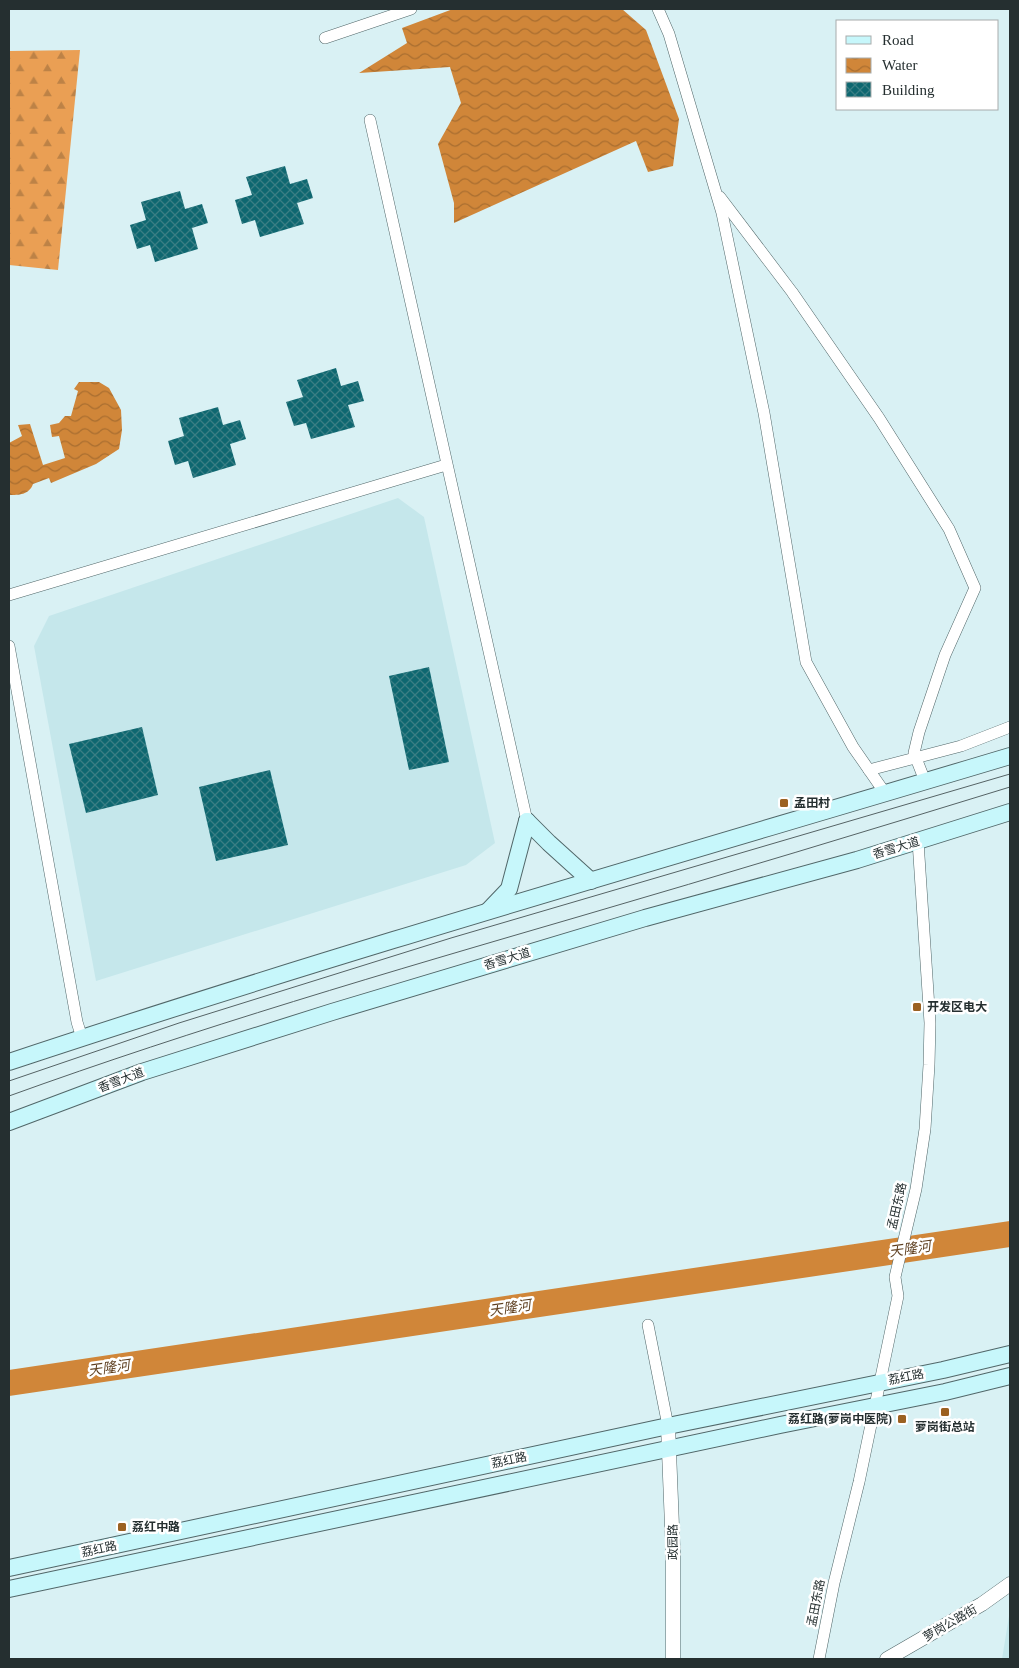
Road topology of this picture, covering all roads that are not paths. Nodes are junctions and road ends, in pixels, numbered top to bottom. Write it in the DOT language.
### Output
graph roads {
  1 [pos="411,9"];
  2 [pos="658,9"];
  3 [pos="325,38"];
  4 [pos="370,120"];
  5 [pos="716,191"];
  6 [pos="446,465"];
  7 [pos="9,595"];
  8 [pos="9,646"];
  9 [pos="1010,727"];
  10 [pos="1010,756"];
  11 [pos="916,758"];
  12 [pos="868,770"];
  13 [pos="925,782"];
  14 [pos="885,793"];
  15 [pos="1010,812"];
  16 [pos="526,821"];
  17 [pos="918,841"];
  18 [pos="592,881"];
  19 [pos="488,911"];
  20 [pos="82,1038"];
  21 [pos="9,1062"];
  22 [pos="9,1122"];
  23 [pos="648,1325"];
  24 [pos="1010,1354"];
  25 [pos="1010,1376"];
  26 [pos="880,1381"];
  27 [pos="874,1406"];
  28 [pos="668,1426"];
  29 [pos="670,1448"];
  30 [pos="9,1568"];
  31 [pos="1010,1584"];
  32 [pos="9,1589"];
  33 [pos="673,1659"];
  34 [pos="819,1659"];
  35 [pos="887,1659"];
  1 -- 3 [label="street"];
  2 -- 5 [label="street"];
  4 -- 6 [label="street"];
  5 -- 11 [label="street"];
  5 -- 12 [label="street"];
  6 -- 7 [label="street"];
  6 -- 16 [label="street"];
  8 -- 20 [label="street"];
  9 -- 11 [label="street"];
  10 -- 13 [label="main road"];
  11 -- 12 [label="street"];
  11 -- 13 [label="street"];
  12 -- 14 [label="street"];
  13 -- 14 [label="main road"];
  14 -- 18 [label="main road"];
  15 -- 17 [label="main road, 香雪大道"];
  16 -- 18 [label="main road"];
  16 -- 19 [label="main road"];
  17 -- 22 [label="main road, 香雪大道"];
  17 -- 26 [label="street, 孟田东路"];
  18 -- 19 [label="main road"];
  19 -- 20 [label="main road"];
  20 -- 21 [label="main road"];
  23 -- 28 [label="street"];
  24 -- 26 [label="main road, 荔红路"];
  25 -- 27 [label="main road, 荔红路"];
  26 -- 27 [label="street, 孟田东路"];
  26 -- 28 [label="main road, 荔红路"];
  27 -- 29 [label="main road, 荔红路"];
  27 -- 34 [label="street, 孟田东路"];
  28 -- 29 [label="street, 政园路"];
  28 -- 30 [label="main road, 荔红路"];
  29 -- 32 [label="main road, 荔红路"];
  29 -- 33 [label="street, 政园路"];
  31 -- 35 [label="street, 萝岗公路街"];
}
